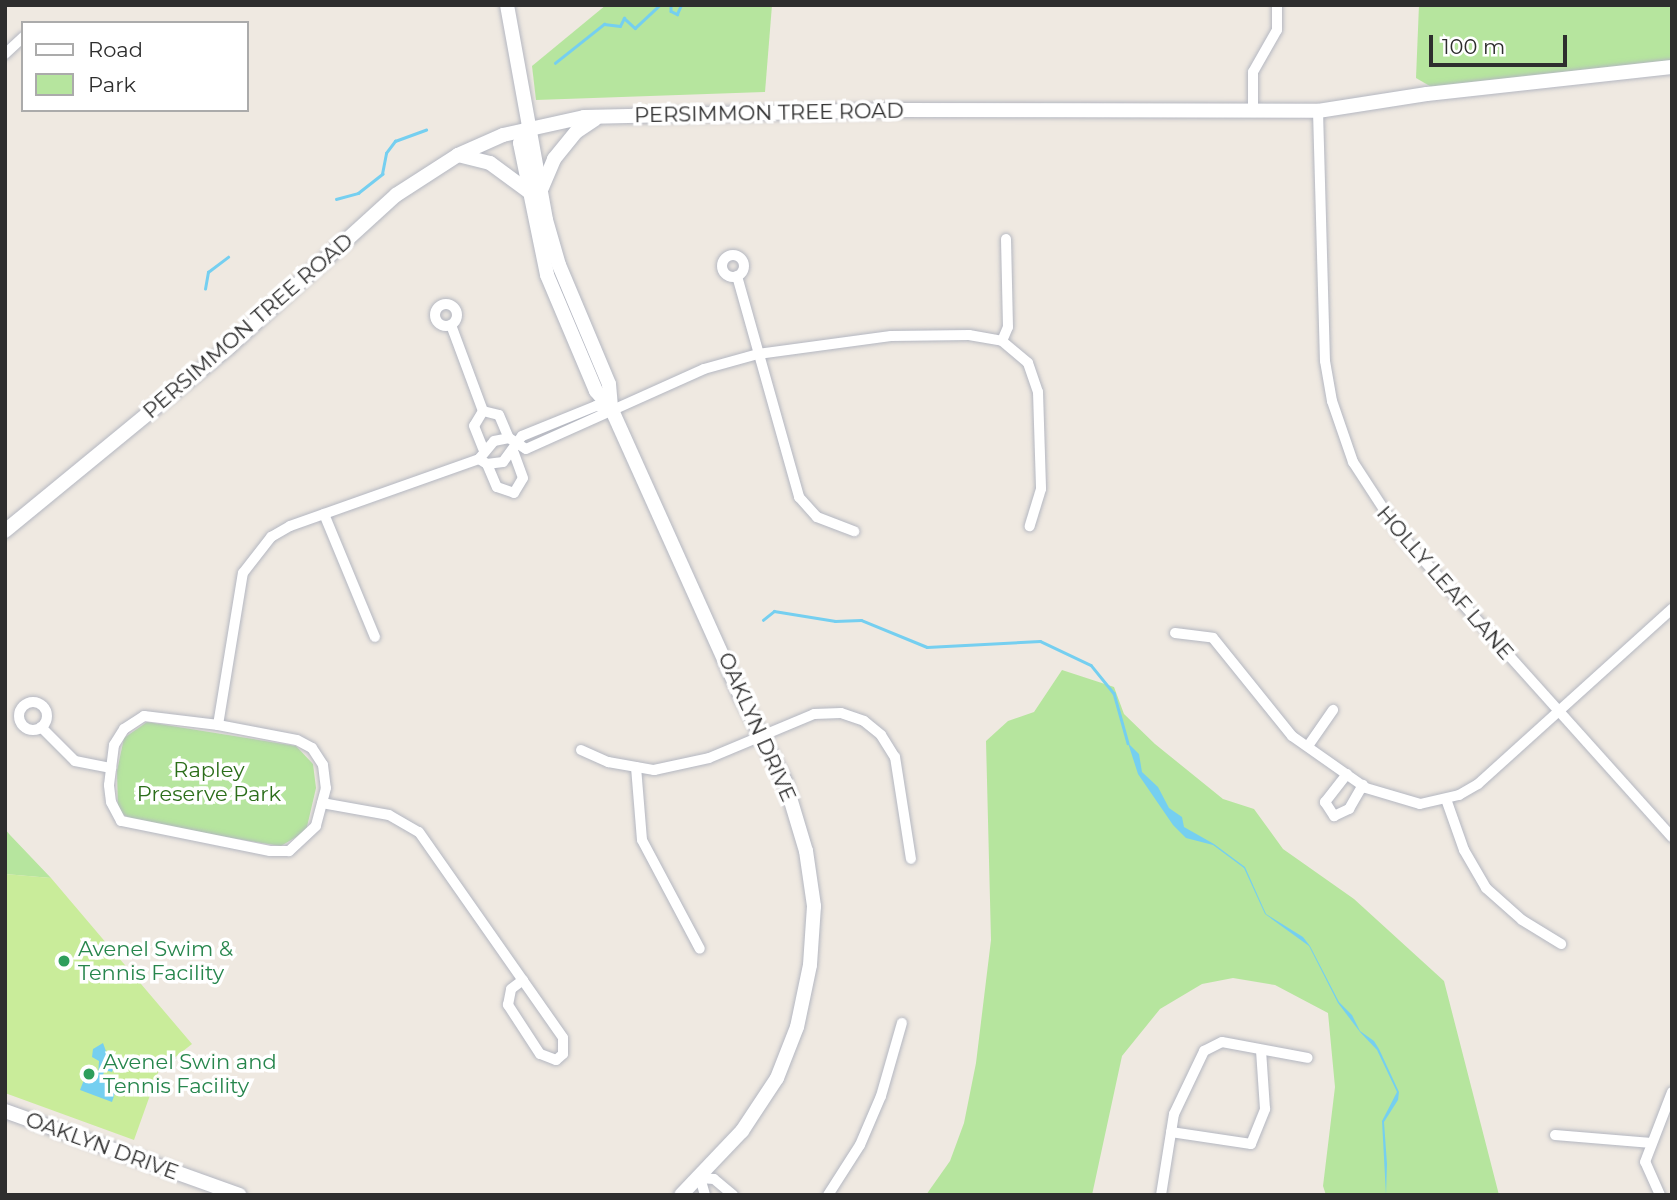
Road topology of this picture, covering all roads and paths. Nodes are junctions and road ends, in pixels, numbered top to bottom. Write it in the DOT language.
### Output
graph roads {
  1 [pos="507,5"];
  2 [pos="1277,5"];
  3 [pos="21,39"];
  4 [pos="5,54"];
  5 [pos="1672,67"];
  6 [pos="1253,111"];
  7 [pos="1318,111"];
  8 [pos="597,117"];
  9 [pos="526,129"];
  10 [pos="458,155"];
  11 [pos="534,191"];
  12 [pos="1006,239"];
  13 [pos="737,276"];
  14 [pos="451,326"];
  15 [pos="1002,341"];
  16 [pos="758,354"];
  17 [pos="611,408"];
  18 [pos="482,411"];
  19 [pos="513,445"];
  20 [pos="483,448"];
  21 [pos="483,461"];
  22 [pos="324,514"];
  23 [pos="1030,526"];
  24 [pos="5,531"];
  25 [pos="854,531"];
  26 [pos="1672,608"];
  27 [pos="1175,633"];
  28 [pos="376,637"];
  29 [pos="1333,710"];
  30 [pos="1558,714"];
  31 [pos="218,725"];
  32 [pos="41,727"];
  33 [pos="760,735"];
  34 [pos="1308,746"];
  35 [pos="581,750"];
  36 [pos="636,767"];
  37 [pos="111,768"];
  38 [pos="1347,774"];
  39 [pos="1363,785"];
  40 [pos="1446,799"];
  41 [pos="322,803"];
  42 [pos="1672,837"];
  43 [pos="911,859"];
  44 [pos="1561,944"];
  45 [pos="700,949"];
  46 [pos="523,980"];
  47 [pos="902,1023"];
  48 [pos="1261,1050"];
  49 [pos="1308,1058"];
  50 [pos="1672,1092"];
  51 [pos="5,1111"];
  52 [pos="1171,1132"];
  53 [pos="1555,1135"];
  54 [pos="1652,1143"];
  55 [pos="700,1178"];
  56 [pos="239,1195"];
  57 [pos="681,1195"];
  58 [pos="705,1195"];
  59 [pos="733,1195"];
  60 [pos="828,1195"];
  61 [pos="1161,1195"];
  62 [pos="1660,1195"];
  1 -- 9 [label="main road, OAKLYN DRIVE"];
  2 -- 6 [label="street"];
  3 -- 4 [label="street"];
  5 -- 7 [label="main road, PERSIMMON TREE ROAD"];
  6 -- 7 [label="main road, PERSIMMON TREE ROAD"];
  6 -- 8 [label="main road, PERSIMMON TREE ROAD"];
  7 -- 30 [label="street, HOLLY LEAF LANE"];
  8 -- 9 [label="main road, PERSIMMON TREE ROAD"];
  8 -- 11 [label="main road"];
  9 -- 10 [label="main road, PERSIMMON TREE ROAD"];
  9 -- 11 [label="main road, OAKLYN DRIVE"];
  10 -- 11 [label="main road"];
  10 -- 24 [label="main road, PERSIMMON TREE ROAD"];
  11 -- 17 [label="main road, OAKLYN DRIVE"];
  12 -- 15 [label="street"];
  13 -- 16 [label="street"];
  14 -- 18 [label="street"];
  15 -- 16 [label="street"];
  15 -- 23 [label="street"];
  16 -- 17 [label="street"];
  16 -- 25 [label="street"];
  17 -- 19 [label="street"];
  17 -- 33 [label="main road, OAKLYN DRIVE"];
  18 -- 19 [label="street"];
  18 -- 20 [label="street"];
  19 -- 20 [label="street"];
  19 -- 21 [label="street"];
  19 -- 21 [label="street"];
  20 -- 21 [label="street"];
  21 -- 22 [label="street"];
  22 -- 28 [label="street"];
  22 -- 31 [label="street"];
  26 -- 30 [label="street"];
  27 -- 34 [label="street"];
  29 -- 34 [label="street"];
  30 -- 40 [label="street"];
  30 -- 42 [label="street, HOLLY LEAF LANE"];
  31 -- 37 [label="street"];
  31 -- 41 [label="street"];
  32 -- 37 [label="street"];
  33 -- 36 [label="street"];
  33 -- 43 [label="street"];
  33 -- 55 [label="main road, OAKLYN DRIVE"];
  34 -- 38 [label="street"];
  35 -- 36 [label="street"];
  36 -- 45 [label="street"];
  37 -- 41 [label="street"];
  38 -- 39 [label="street"];
  38 -- 39 [label="street"];
  39 -- 40 [label="street"];
  40 -- 44 [label="street"];
  41 -- 46 [label="street"];
  46 -- 46 [label="street"];
  47 -- 60 [label="street"];
  48 -- 49 [label="street"];
  48 -- 52 [label="street"];
  48 -- 52 [label="street"];
  50 -- 54 [label="street"];
  51 -- 56 [label="main road, OAKLYN DRIVE"];
  52 -- 61 [label="street"];
  53 -- 54 [label="street"];
  54 -- 62 [label="street"];
  55 -- 57 [label="main road, OAKLYN DRIVE"];
  55 -- 58 [label="street"];
  55 -- 59 [label="street"];
}
